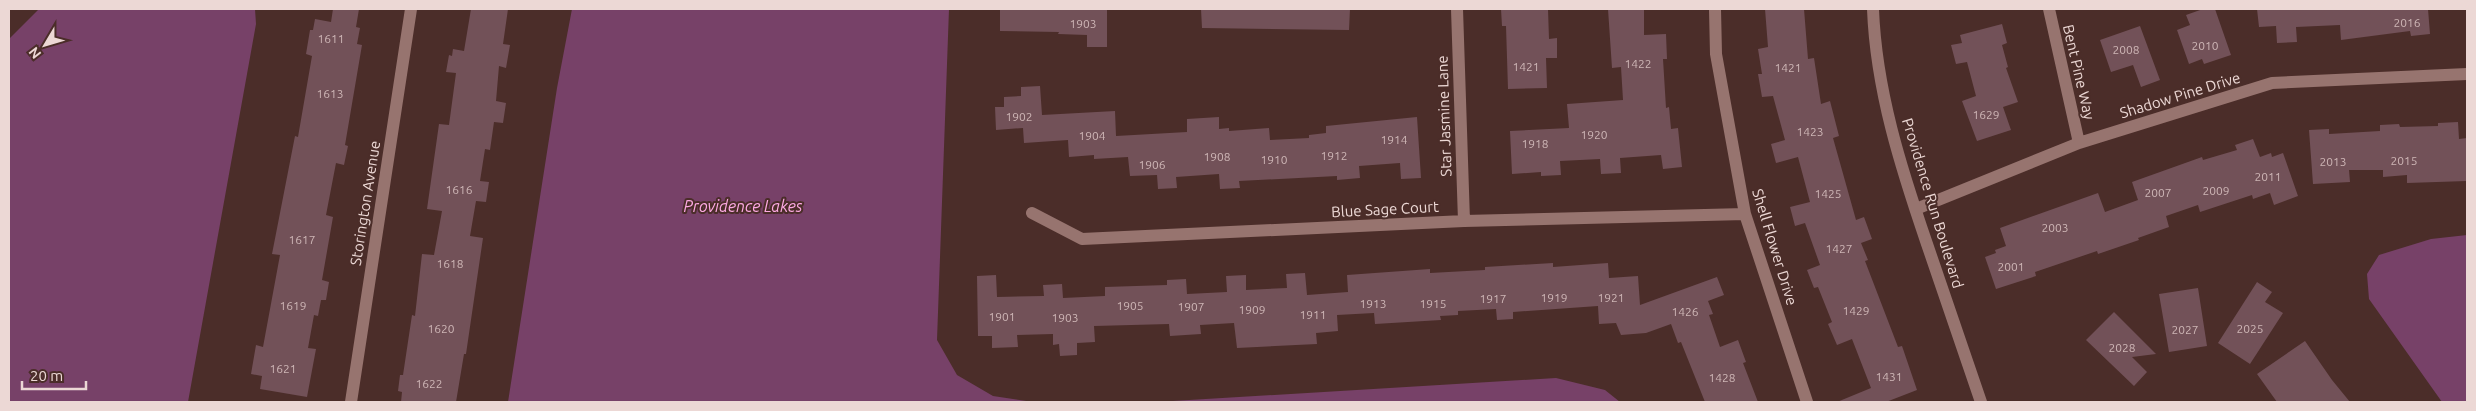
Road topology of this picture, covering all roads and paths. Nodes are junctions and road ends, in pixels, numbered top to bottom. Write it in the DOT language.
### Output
graph roads {
  1 [pos="412,9"];
  2 [pos="1457,9"];
  3 [pos="1715,9"];
  4 [pos="1873,9"];
  5 [pos="2049,9"];
  6 [pos="2467,74"];
  7 [pos="2079,144"];
  8 [pos="1916,210"];
  9 [pos="1032,213"];
  10 [pos="1745,214"];
  11 [pos="1464,221"];
  12 [pos="351,402"];
  13 [pos="1807,402"];
  14 [pos="1981,402"];
  1 -- 12 [label="street, Storington Avenue"];
  2 -- 11 [label="street, Star Jasmine Lane"];
  3 -- 10 [label="street, Shell Flower Drive"];
  4 -- 8 [label="street, Providence Run Boulevard"];
  5 -- 7 [label="street, Bent Pine Way"];
  6 -- 7 [label="street, Shadow Pine Drive"];
  7 -- 8 [label="street, Shadow Pine Drive"];
  8 -- 14 [label="street, Providence Run Boulevard"];
  9 -- 11 [label="street, Blue Sage Court"];
  10 -- 11 [label="street, Blue Sage Court"];
  10 -- 13 [label="street, Shell Flower Drive"];
}
